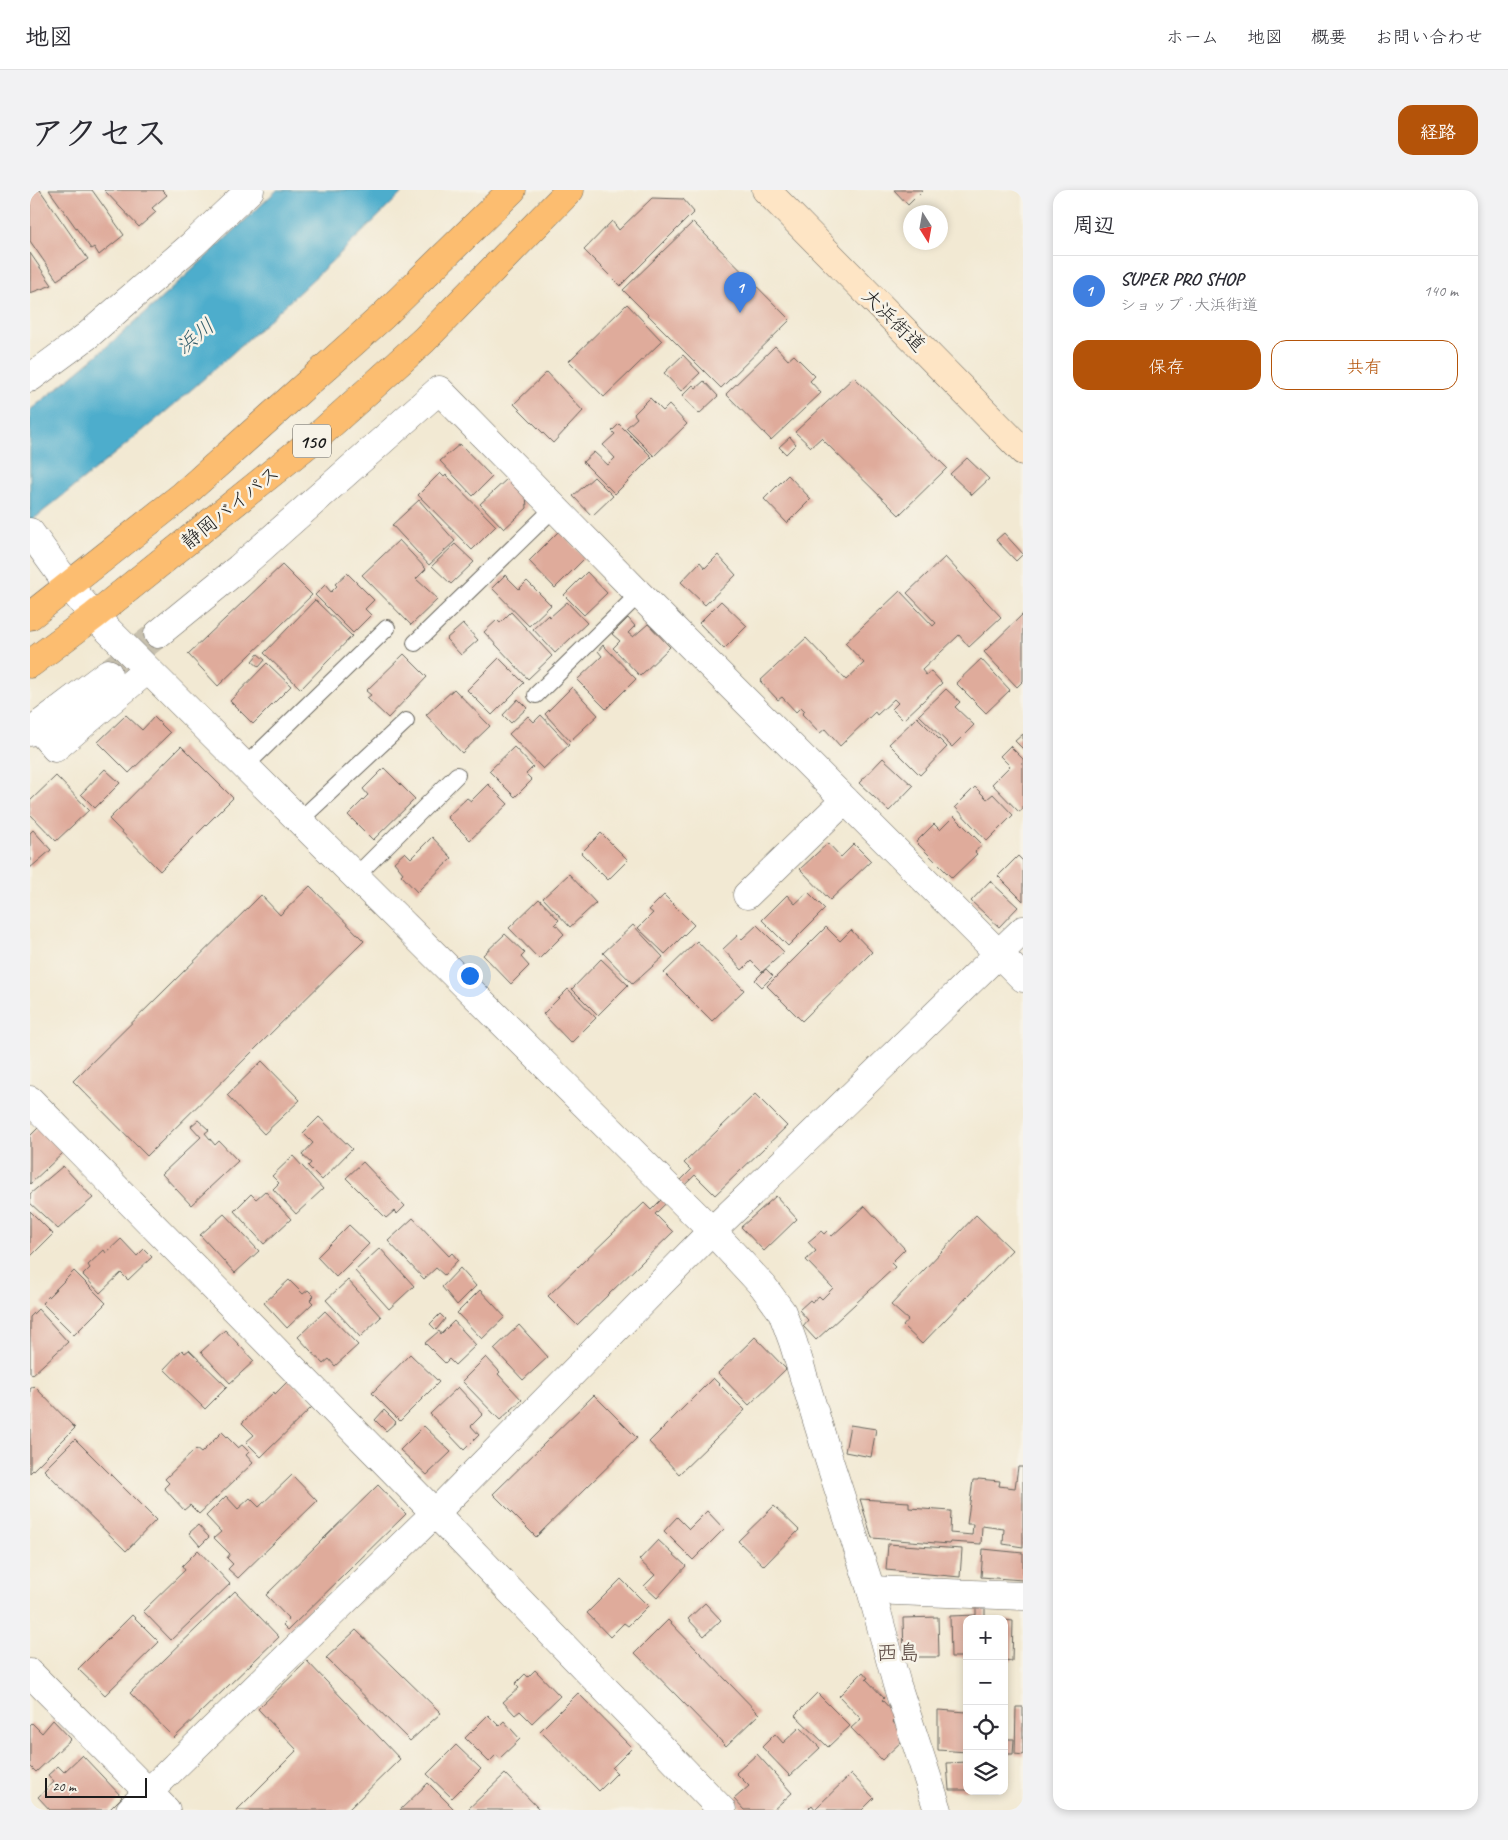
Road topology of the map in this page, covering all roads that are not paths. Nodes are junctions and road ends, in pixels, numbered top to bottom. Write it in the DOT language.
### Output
graph roads {
  1 [pos="250,190"];
  2 [pos="512,190"];
  3 [pos="570,190"];
  4 [pos="766,190"];
  5 [pos="30,378"];
  6 [pos="1023,451"];
  7 [pos="554,508"];
  8 [pos="33,535"];
  9 [pos="69,586"];
  10 [pos="638,594"];
  11 [pos="30,616"];
  12 [pos="94,616"];
  13 [pos="387,628"];
  14 [pos="158,634"];
  15 [pos="415,643"];
  16 [pos="30,664"];
  17 [pos="146,670"];
  18 [pos="108,673"];
  19 [pos="536,695"];
  20 [pos="406,721"];
  21 [pos="33,729"];
  22 [pos="245,766"];
  23 [pos="457,775"];
  24 [pos="844,800"];
  25 [pos="300,820"];
  26 [pos="356,876"];
  27 [pos="747,895"];
  28 [pos="1023,930"];
  29 [pos="999,953"];
  30 [pos="1023,978"];
  31 [pos="30,1100"];
  32 [pos="712,1230"];
  33 [pos="435,1513"];
  34 [pos="871,1590"];
  35 [pos="1023,1596"];
  36 [pos="30,1673"];
  37 [pos="148,1804"];
  38 [pos="722,1810"];
  39 [pos="938,1810"];
  1 -- 5 [label="street"];
  2 -- 9 [label="highway, 静岡バイパス / 150"];
  3 -- 12 [label="highway, 静岡バイパス / 150"];
  4 -- 6 [label="street, 大浜街道"];
  7 -- 10 [label="street"];
  7 -- 14 [label="street"];
  7 -- 15 [label="lane"];
  8 -- 9 [label="street"];
  9 -- 11 [label="highway, 静岡バイパス / 150"];
  9 -- 12 [label="street"];
  10 -- 19 [label="lane"];
  10 -- 24 [label="street"];
  12 -- 16 [label="highway, 静岡バイパス / 150"];
  12 -- 17 [label="street"];
  13 -- 22 [label="lane"];
  17 -- 21 [label="street"];
  17 -- 22 [label="street"];
  18 -- 21 [label="street"];
  20 -- 25 [label="lane"];
  22 -- 25 [label="street"];
  23 -- 26 [label="lane"];
  24 -- 27 [label="street"];
  24 -- 29 [label="street"];
  25 -- 26 [label="street"];
  26 -- 32 [label="street"];
  28 -- 29 [label="street"];
  29 -- 30 [label="street"];
  29 -- 32 [label="street"];
  31 -- 33 [label="street"];
  32 -- 33 [label="street"];
  32 -- 34 [label="street"];
  33 -- 37 [label="street"];
  33 -- 38 [label="street"];
  34 -- 35 [label="street"];
  34 -- 39 [label="street"];
  36 -- 37 [label="street"];
}
